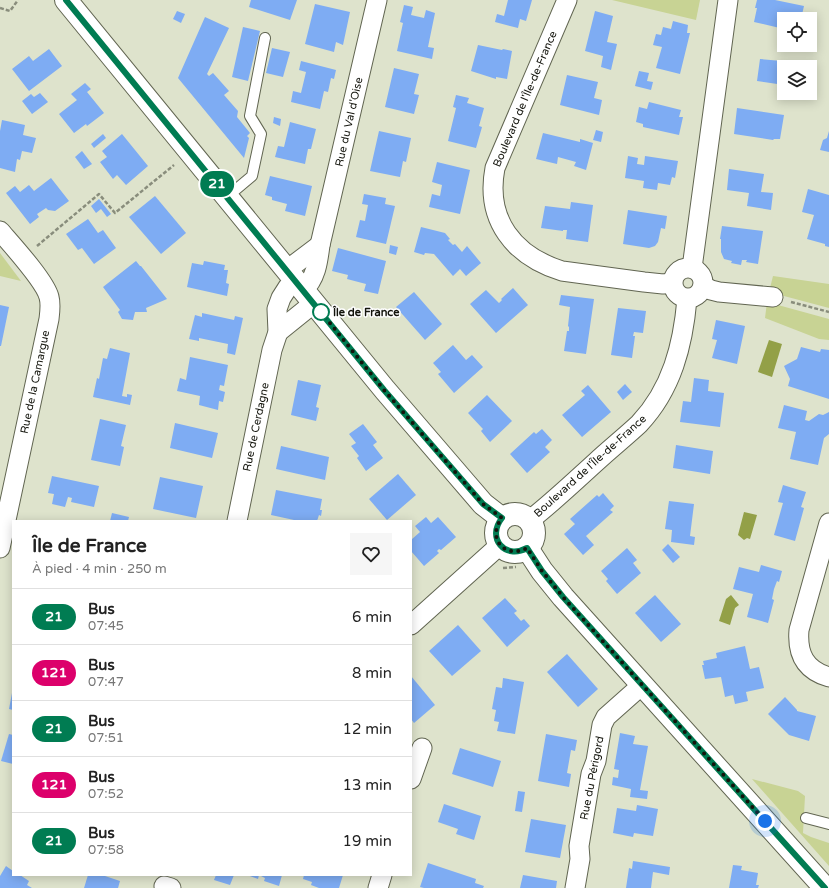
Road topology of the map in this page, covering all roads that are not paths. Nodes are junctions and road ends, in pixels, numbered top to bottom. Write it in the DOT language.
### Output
graph roads {
  1 [pos="66,0"];
  2 [pos="377,0"];
  3 [pos="567,0"];
  4 [pos="728,0"];
  5 [pos="265,38"];
  6 [pos="227,197"];
  7 [pos="0,231"];
  8 [pos="320,245"];
  9 [pos="692,268"];
  10 [pos="672,283"];
  11 [pos="300,286"];
  12 [pos="703,286"];
  13 [pos="773,297"];
  14 [pos="687,299"];
  15 [pos="278,332"];
  16 [pos="502,518"];
  17 [pos="236,520"];
  18 [pos="530,520"];
  19 [pos="829,523"];
  20 [pos="500,545"];
  21 [pos="0,548"];
  22 [pos="527,548"];
  23 [pos="412,624"];
  24 [pos="829,677"];
  25 [pos="642,685"];
  26 [pos="422,748"];
  27 [pos="412,776"];
  28 [pos="806,818"];
  29 [pos="829,824"];
  30 [pos="382,876"];
  31 [pos="378,888"];
  32 [pos="576,888"];
  33 [pos="825,888"];
  1 -- 6 [label="main road"];
  2 -- 8 [label="street, Rue du Val d'Oise"];
  3 -- 10 [label="street, Boulevard de l'Île-de-France"];
  4 -- 9 [label="street"];
  5 -- 6 [label="lane"];
  6 -- 11 [label="main road"];
  7 -- 21 [label="street, Rue de la Camargue"];
  8 -- 11 [label="street"];
  8 -- 11 [label="street, Rue du Val d'Oise"];
  9 -- 10 [label="street"];
  9 -- 12 [label="street"];
  10 -- 14 [label="street"];
  11 -- 15 [label="street"];
  11 -- 15 [label="street, Rue de Cerdagne"];
  11 -- 16 [label="main road"];
  12 -- 13 [label="street"];
  12 -- 14 [label="street"];
  14 -- 18 [label="street, Boulevard de l'Île-de-France"];
  15 -- 17 [label="street, Rue de Cerdagne"];
  16 -- 18 [label="main road"];
  16 -- 20 [label="main road"];
  18 -- 22 [label="main road"];
  19 -- 24 [label="street"];
  20 -- 22 [label="main road"];
  20 -- 23 [label="street"];
  22 -- 25 [label="main road"];
  25 -- 32 [label="street, Rue du Périgord"];
  25 -- 33 [label="main road"];
  26 -- 27 [label="street"];
  28 -- 29 [label="lane"];
  30 -- 31 [label="street"];
}
